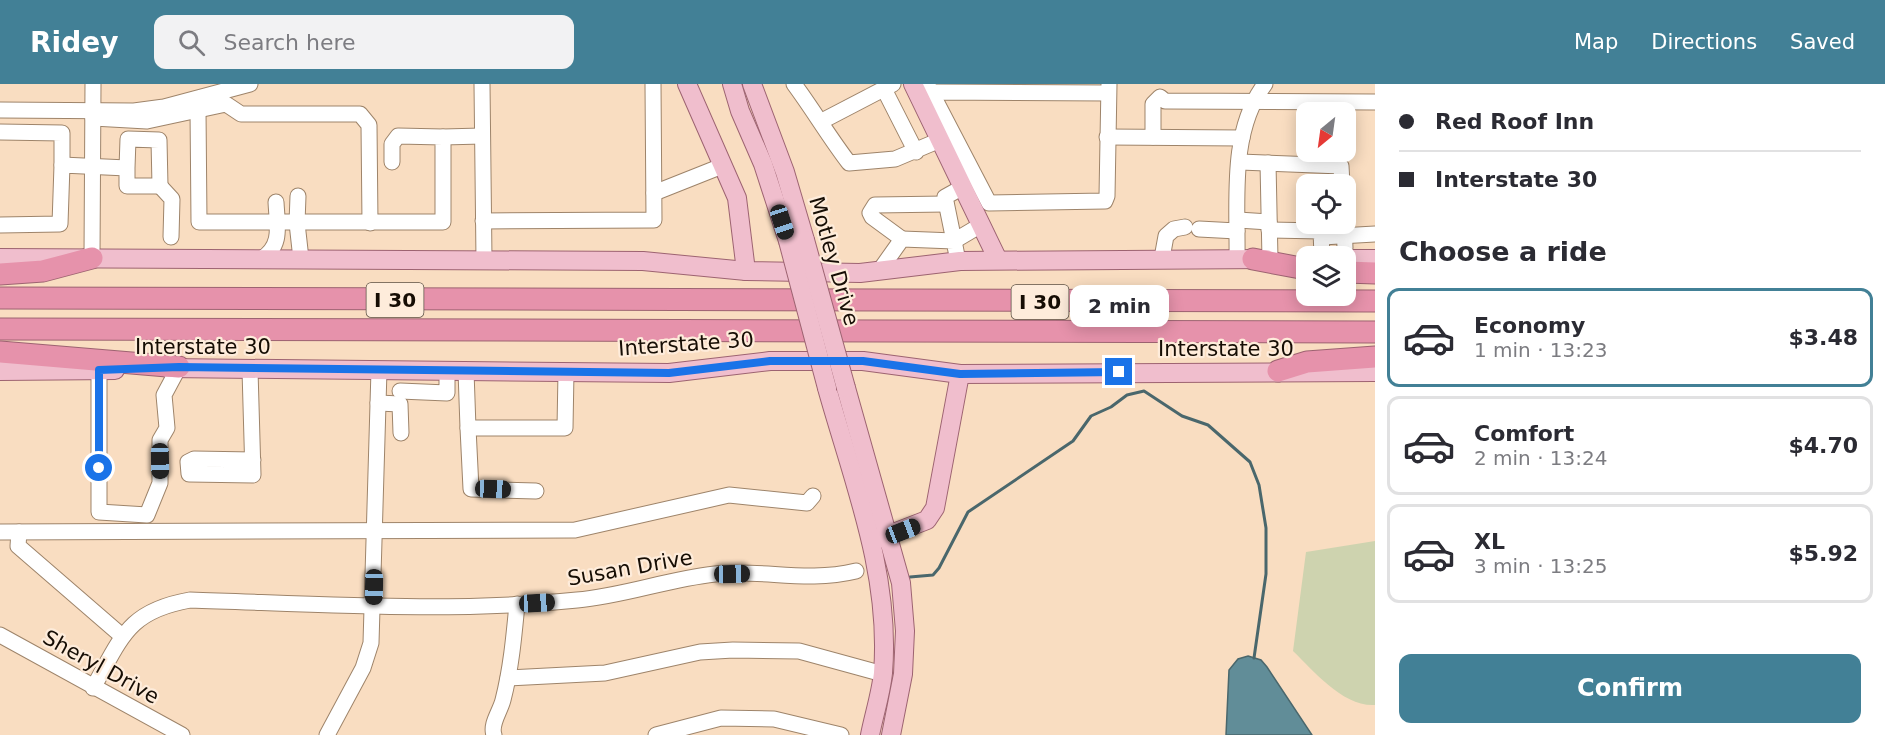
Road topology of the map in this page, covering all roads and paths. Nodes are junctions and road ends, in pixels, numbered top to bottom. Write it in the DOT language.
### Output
graph roads {
  1 [pos="93,84"];
  2 [pos="250,84"];
  3 [pos="482,84"];
  4 [pos="653,84"];
  5 [pos="687,84"];
  6 [pos="732,84"];
  7 [pos="752,84"];
  8 [pos="794,84"];
  9 [pos="1265,84"];
  10 [pos="879,88"];
  11 [pos="1108,88"];
  12 [pos="922,89"];
  13 [pos="1255,102"];
  14 [pos="1375,102"];
  15 [pos="0,110"];
  16 [pos="198,110"];
  17 [pos="93,114"];
  18 [pos="822,121"];
  19 [pos="0,132"];
  20 [pos="482,136"];
  21 [pos="443,137"];
  22 [pos="1107,137"];
  23 [pos="1153,137"];
  24 [pos="1242,138"];
  25 [pos="946,141"];
  26 [pos="916,152"];
  27 [pos="392,162"];
  28 [pos="1239,162"];
  29 [pos="1268,163"];
  30 [pos="62,165"];
  31 [pos="94,166"];
  32 [pos="722,166"];
  33 [pos="128,168"];
  34 [pos="1341,174"];
  35 [pos="160,186"];
  36 [pos="963,187"];
  37 [pos="654,193"];
  38 [pos="298,196"];
  39 [pos="276,202"];
  40 [pos="946,204"];
  41 [pos="982,213"];
  42 [pos="483,221"];
  43 [pos="277,223"];
  44 [pos="297,223"];
  45 [pos="370,223"];
  46 [pos="0,225"];
  47 [pos="1238,225"];
  48 [pos="1269,226"];
  49 [pos="1333,234"];
  50 [pos="1356,234"];
  51 [pos="1375,234"];
  52 [pos="171,237"];
  53 [pos="1322,237"];
  54 [pos="902,238"];
  55 [pos="796,241"];
  56 [pos="954,241"];
  57 [pos="1322,246"];
  58 [pos="0,258"];
  59 [pos="92,258"];
  60 [pos="1161,258"];
  61 [pos="1356,258"];
  62 [pos="261,259"];
  63 [pos="301,259"];
  64 [pos="1253,259"];
  65 [pos="1296,259"];
  66 [pos="1375,259"];
  67 [pos="484,260"];
  68 [pos="998,260"];
  69 [pos="958,261"];
  70 [pos="1296,267"];
  71 [pos="880,270"];
  72 [pos="746,271"];
  73 [pos="1356,272"];
  74 [pos="1375,273"];
  75 [pos="0,274"];
  76 [pos="0,298"];
  77 [pos="1375,302"];
  78 [pos="0,329"];
  79 [pos="1375,332"];
  80 [pos="0,352"];
  81 [pos="1375,357"];
  82 [pos="179,367"];
  83 [pos="99,370"];
  84 [pos="250,370"];
  85 [pos="379,370"];
  86 [pos="401,371"];
  87 [pos="447,371"];
  88 [pos="466,371"];
  89 [pos="1278,371"];
  90 [pos="0,372"];
  91 [pos="566,372"];
  92 [pos="1375,372"];
  93 [pos="960,374"];
  94 [pos="400,398"];
  95 [pos="378,403"];
  96 [pos="468,428"];
  97 [pos="401,433"];
  98 [pos="253,460"];
  99 [pos="536,491"];
  100 [pos="813,496"];
  101 [pos="375,530"];
  102 [pos="0,532"];
  103 [pos="19,532"];
  104 [pos="879,538"];
  105 [pos="856,571"];
  106 [pos="517,604"];
  107 [pos="373,606"];
  108 [pos="0,635"];
  109 [pos="122,636"];
  110 [pos="883,674"];
  111 [pos="508,678"];
  112 [pos="93,688"];
  113 [pos="182,735"];
  114 [pos="327,735"];
  115 [pos="494,735"];
  116 [pos="656,735"];
  117 [pos="841,735"];
  118 [pos="870,735"];
  119 [pos="891,735"];
  1 -- 17 [label="street"];
  2 -- 17 [label="street"];
  3 -- 20 [label="street"];
  4 -- 37 [label="street"];
  5 -- 32 [label="main road"];
  6 -- 55 [label="main road, Motley Drive"];
  7 -- 55 [label="main road, Motley Drive"];
  8 -- 18 [label="street"];
  9 -- 13 [label="street"];
  10 -- 18 [label="street"];
  10 -- 26 [label="street"];
  11 -- 12 [label="street"];
  11 -- 22 [label="street"];
  12 -- 25 [label="main road"];
  13 -- 14 [label="street"];
  13 -- 23 [label="street"];
  13 -- 24 [label="street"];
  15 -- 17 [label="street"];
  16 -- 17 [label="street"];
  16 -- 43 [label="street"];
  16 -- 45 [label="street"];
  17 -- 31 [label="street"];
  18 -- 26 [label="street"];
  19 -- 30 [label="street"];
  20 -- 21 [label="street"];
  20 -- 42 [label="street"];
  21 -- 27 [label="street"];
  21 -- 45 [label="street"];
  22 -- 23 [label="street"];
  22 -- 41 [label="street"];
  23 -- 24 [label="street"];
  24 -- 28 [label="street"];
  25 -- 26 [label="street"];
  25 -- 36 [label="main road"];
  25 -- 41 [label="street"];
  28 -- 29 [label="street"];
  28 -- 47 [label="street"];
  29 -- 34 [label="street"];
  29 -- 48 [label="street"];
  30 -- 31 [label="street"];
  30 -- 46 [label="street"];
  31 -- 33 [label="street"];
  31 -- 59 [label="street"];
  32 -- 37 [label="street"];
  32 -- 72 [label="main road"];
  33 -- 35 [label="street"];
  33 -- 35 [label="street"];
  35 -- 52 [label="street"];
  36 -- 40 [label="street"];
  36 -- 41 [label="main road"];
  37 -- 42 [label="street"];
  38 -- 44 [label="street"];
  39 -- 43 [label="street"];
  40 -- 54 [label="street"];
  40 -- 56 [label="street"];
  41 -- 56 [label="street"];
  41 -- 68 [label="main road"];
  42 -- 67 [label="street"];
  43 -- 44 [label="street"];
  43 -- 62 [label="street"];
  44 -- 45 [label="street"];
  44 -- 63 [label="street"];
  47 -- 48 [label="street"];
  47 -- 60 [label="street"];
  47 -- 64 [label="street"];
  48 -- 53 [label="street"];
  48 -- 64 [label="street"];
  49 -- 53 [label="street"];
  50 -- 51 [label="street"];
  53 -- 57 [label="street"];
  54 -- 56 [label="street"];
  54 -- 71 [label="street"];
  55 -- 104 [label="main road, Motley Drive, bridge"];
  55 -- 104 [label="main road, Motley Drive, bridge"];
  56 -- 69 [label="street"];
  58 -- 59 [label="main road"];
  59 -- 62 [label="main road"];
  59 -- 75 [label="highway"];
  60 -- 64 [label="main road"];
  60 -- 68 [label="main road"];
  61 -- 66 [label="main road"];
  62 -- 63 [label="main road"];
  63 -- 67 [label="main road"];
  64 -- 65 [label="main road"];
  64 -- 70 [label="highway"];
  67 -- 72 [label="main road"];
  68 -- 69 [label="main road"];
  69 -- 71 [label="main road"];
  71 -- 72 [label="main road"];
  73 -- 74 [label="highway"];
  76 -- 77 [label="highway, I 30"];
  78 -- 79 [label="highway, I 30"];
  80 -- 82 [label="highway"];
  81 -- 89 [label="highway"];
  82 -- 83 [label="main road, Interstate 30"];
  82 -- 83 [label="street"];
  82 -- 84 [label="main road, Interstate 30"];
  83 -- 90 [label="main road, Interstate 30"];
  84 -- 85 [label="main road, Interstate 30"];
  84 -- 98 [label="street"];
  85 -- 86 [label="main road, Interstate 30"];
  85 -- 95 [label="street"];
  86 -- 87 [label="main road, Interstate 30"];
  86 -- 94 [label="street"];
  87 -- 88 [label="main road, Interstate 30"];
  87 -- 94 [label="street"];
  88 -- 91 [label="main road, Interstate 30"];
  88 -- 96 [label="street"];
  89 -- 92 [label="main road, Interstate 30"];
  89 -- 93 [label="main road, Interstate 30"];
  91 -- 93 [label="main road, Interstate 30"];
  91 -- 96 [label="street"];
  93 -- 104 [label="main road"];
  94 -- 95 [label="street"];
  94 -- 97 [label="street"];
  95 -- 101 [label="street"];
  96 -- 99 [label="street"];
  100 -- 101 [label="street"];
  101 -- 103 [label="street"];
  101 -- 107 [label="street"];
  102 -- 103 [label="street"];
  103 -- 109 [label="street"];
  104 -- 110 [label="main road, Motley Drive"];
  104 -- 119 [label="main road, Motley Drive"];
  105 -- 106 [label="street, Susan Drive"];
  106 -- 107 [label="street, Susan Drive"];
  106 -- 111 [label="street"];
  107 -- 109 [label="street, Susan Drive"];
  107 -- 114 [label="street"];
  108 -- 112 [label="street, Sheryl Drive"];
  109 -- 112 [label="street, Susan Drive"];
  110 -- 111 [label="street"];
  110 -- 118 [label="main road, Motley Drive"];
  111 -- 115 [label="street"];
  112 -- 113 [label="street, Sheryl Drive"];
  116 -- 117 [label="street"];
}
